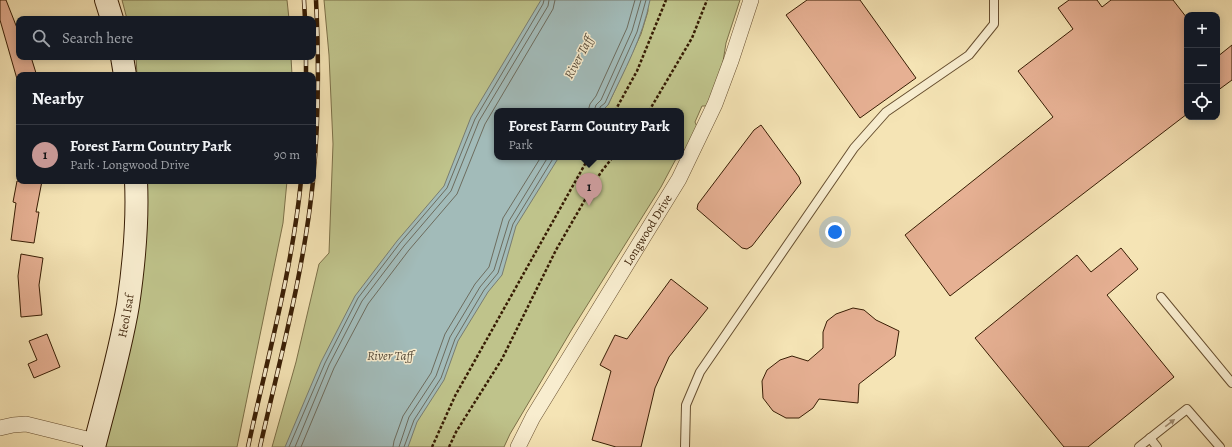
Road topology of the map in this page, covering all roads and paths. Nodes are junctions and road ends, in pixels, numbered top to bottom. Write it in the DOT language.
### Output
graph roads {
  1 [pos="106,0"];
  2 [pos="666,0"];
  3 [pos="707,0"];
  4 [pos="751,0"];
  5 [pos="994,0"];
  6 [pos="111,16"];
  7 [pos="122,60"];
  8 [pos="124,72"];
  9 [pos="617,108"];
  10 [pos="651,108"];
  11 [pos="587,160"];
  12 [pos="611,160"];
  13 [pos="136,184"];
  14 [pos="1161,297"];
  15 [pos="1232,383"];
  16 [pos="0,428"];
  17 [pos="1150,438"];
  18 [pos="94,444"];
  19 [pos="432,447"];
  20 [pos="449,447"];
  21 [pos="518,447"];
  22 [pos="685,447"];
  23 [pos="1139,447"];
  24 [pos="1157,447"];
  25 [pos="1220,447"];
  1 -- 6 [label="main road"];
  2 -- 9 [label="path"];
  3 -- 10 [label="path"];
  4 -- 21 [label="street, Longwood Drive"];
  5 -- 22 [label="lane"];
  7 -- 8 [label="main road"];
  11 -- 19 [label="path"];
  12 -- 20 [label="path"];
  13 -- 18 [label="main road, Heol Isaf"];
  14 -- 15 [label="lane"];
  16 -- 18 [label="street"];
  17 -- 23 [label="lane"];
  17 -- 24 [label="lane"];
  17 -- 25 [label="lane, one-way"];
}
